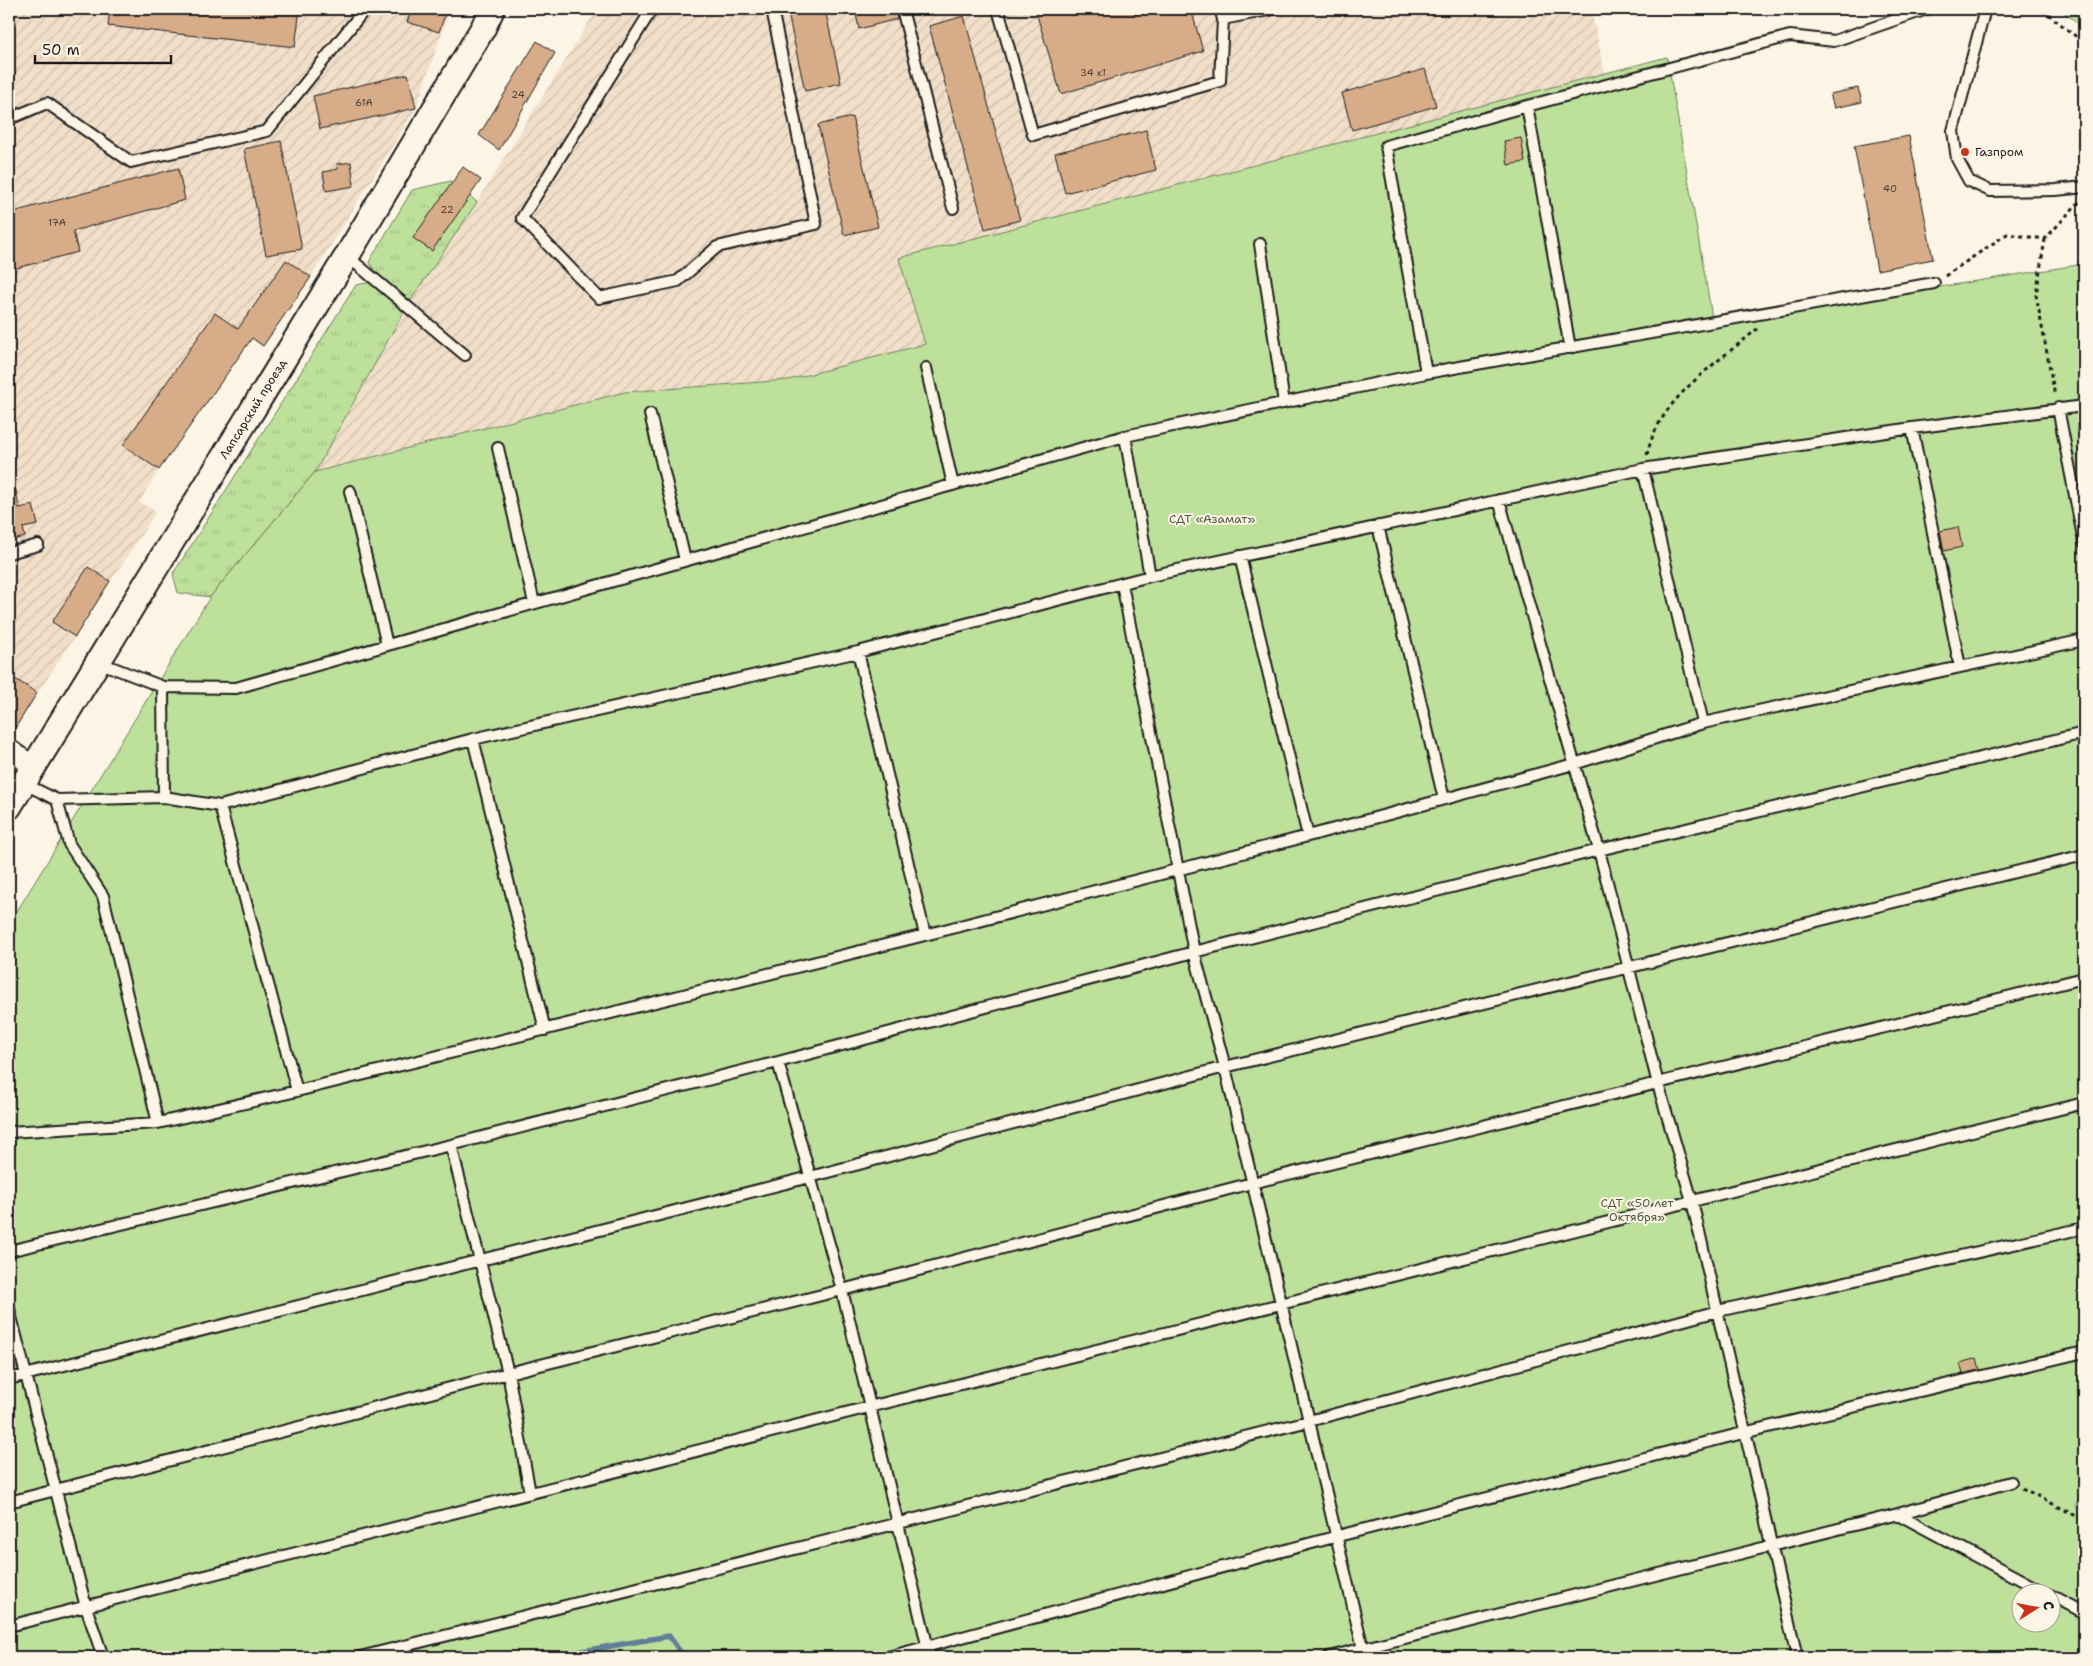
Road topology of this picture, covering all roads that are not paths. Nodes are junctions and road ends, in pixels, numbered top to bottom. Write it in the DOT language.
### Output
graph roads {
  1 [pos="365,9"];
  2 [pos="492,9"];
  3 [pos="652,9"];
  4 [pos="772,9"];
  5 [pos="902,9"];
  6 [pos="998,9"];
  7 [pos="1274,9"];
  8 [pos="1927,9"];
  9 [pos="1985,9"];
  10 [pos="1221,14"];
  11 [pos="1527,106"];
  12 [pos="9,119"];
  13 [pos="2084,187"];
  14 [pos="953,208"];
  15 [pos="1260,244"];
  16 [pos="347,256"];
  17 [pos="1934,283"];
  18 [pos="1570,348"];
  19 [pos="465,356"];
  20 [pos="926,368"];
  21 [pos="1426,373"];
  22 [pos="1284,402"];
  23 [pos="2084,406"];
  24 [pos="2058,408"];
  25 [pos="650,414"];
  26 [pos="1912,428"];
  27 [pos="1125,436"];
  28 [pos="498,448"];
  29 [pos="1644,468"];
  30 [pos="953,484"];
  31 [pos="350,491"];
  32 [pos="1499,500"];
  33 [pos="1378,526"];
  34 [pos="2084,542"];
  35 [pos="38,545"];
  36 [pos="9,553"];
  37 [pos="1240,556"];
  38 [pos="685,560"];
  39 [pos="1150,576"];
  40 [pos="1122,584"];
  41 [pos="534,603"];
  42 [pos="2084,640"];
  43 [pos="387,645"];
  44 [pos="858,652"];
  45 [pos="98,662"];
  46 [pos="1960,667"];
  47 [pos="163,687"];
  48 [pos="1703,722"];
  49 [pos="2084,733"];
  50 [pos="474,740"];
  51 [pos="9,749"];
  52 [pos="1574,764"];
  53 [pos="29,775"];
  54 [pos="164,796"];
  55 [pos="1444,799"];
  56 [pos="57,800"];
  57 [pos="220,806"];
  58 [pos="9,807"];
  59 [pos="1308,836"];
  60 [pos="1599,850"];
  61 [pos="2084,855"];
  62 [pos="1179,870"];
  63 [pos="926,935"];
  64 [pos="1194,952"];
  65 [pos="1628,966"];
  66 [pos="2084,978"];
  67 [pos="545,1030"];
  68 [pos="778,1062"];
  69 [pos="1225,1067"];
  70 [pos="1658,1084"];
  71 [pos="297,1091"];
  72 [pos="2084,1103"];
  73 [pos="158,1123"];
  74 [pos="9,1132"];
  75 [pos="451,1145"];
  76 [pos="810,1177"];
  77 [pos="1252,1183"];
  78 [pos="1692,1201"];
  79 [pos="2084,1228"];
  80 [pos="9,1251"];
  81 [pos="480,1261"];
  82 [pos="842,1290"];
  83 [pos="1280,1304"];
  84 [pos="9,1309"];
  85 [pos="1718,1311"];
  86 [pos="2084,1352"];
  87 [pos="508,1373"];
  88 [pos="27,1375"];
  89 [pos="9,1379"];
  90 [pos="869,1407"];
  91 [pos="1309,1420"];
  92 [pos="1746,1432"];
  93 [pos="2010,1482"];
  94 [pos="57,1489"];
  95 [pos="530,1493"];
  96 [pos="9,1502"];
  97 [pos="1898,1514"];
  98 [pos="899,1522"];
  99 [pos="1338,1536"];
  100 [pos="1770,1546"];
  101 [pos="2030,1584"];
  102 [pos="2060,1600"];
  103 [pos="86,1607"];
  104 [pos="2084,1613"];
  105 [pos="9,1626"];
  106 [pos="929,1652"];
  107 [pos="1364,1653"];
  108 [pos="103,1657"];
  109 [pos="360,1657"];
  110 [pos="888,1657"];
  111 [pos="1330,1657"];
  112 [pos="1797,1657"];
  1 -- 12 [label="lane"];
  2 -- 16 [label="street, Лапсарский проезд"];
  3 -- 4 [label="lane"];
  5 -- 14 [label="lane"];
  6 -- 10 [label="lane"];
  7 -- 10 [label="lane"];
  8 -- 11 [label="lane"];
  9 -- 13 [label="lane"];
  11 -- 18 [label="lane"];
  11 -- 21 [label="lane"];
  15 -- 22 [label="lane"];
  16 -- 19 [label="lane"];
  16 -- 45 [label="street, Лапсарский проезд"];
  17 -- 18 [label="lane"];
  18 -- 21 [label="lane"];
  20 -- 30 [label="lane"];
  21 -- 22 [label="lane"];
  22 -- 27 [label="lane"];
  23 -- 24 [label="lane"];
  24 -- 26 [label="lane"];
  24 -- 34 [label="lane"];
  25 -- 38 [label="lane"];
  26 -- 29 [label="lane"];
  26 -- 46 [label="lane"];
  27 -- 30 [label="lane"];
  27 -- 39 [label="lane"];
  28 -- 41 [label="lane"];
  29 -- 32 [label="lane"];
  29 -- 48 [label="lane"];
  30 -- 38 [label="lane"];
  31 -- 43 [label="lane"];
  32 -- 33 [label="lane"];
  32 -- 52 [label="lane"];
  33 -- 37 [label="lane"];
  33 -- 55 [label="lane"];
  35 -- 36 [label="lane"];
  37 -- 39 [label="lane"];
  37 -- 59 [label="lane"];
  38 -- 41 [label="lane"];
  39 -- 40 [label="lane"];
  40 -- 44 [label="lane"];
  40 -- 62 [label="lane"];
  41 -- 43 [label="lane"];
  42 -- 46 [label="lane"];
  43 -- 47 [label="lane"];
  44 -- 50 [label="lane"];
  44 -- 63 [label="lane"];
  45 -- 47 [label="lane"];
  45 -- 53 [label="street, Лапсарский проезд"];
  46 -- 48 [label="lane"];
  47 -- 54 [label="lane"];
  48 -- 52 [label="lane"];
  49 -- 60 [label="lane"];
  50 -- 57 [label="lane"];
  50 -- 67 [label="lane"];
  51 -- 53 [label="street"];
  52 -- 55 [label="lane"];
  52 -- 60 [label="lane"];
  53 -- 56 [label="lane"];
  53 -- 58 [label="street, Лапсарский проезд"];
  54 -- 56 [label="lane"];
  54 -- 57 [label="lane"];
  55 -- 59 [label="lane"];
  56 -- 73 [label="lane"];
  57 -- 71 [label="lane"];
  59 -- 62 [label="lane"];
  60 -- 64 [label="lane"];
  60 -- 65 [label="lane"];
  61 -- 65 [label="lane"];
  62 -- 63 [label="lane"];
  62 -- 64 [label="lane"];
  63 -- 67 [label="lane"];
  64 -- 68 [label="lane"];
  64 -- 69 [label="lane"];
  65 -- 69 [label="lane"];
  65 -- 70 [label="lane"];
  66 -- 70 [label="lane"];
  67 -- 71 [label="lane"];
  68 -- 75 [label="lane"];
  68 -- 76 [label="lane"];
  69 -- 76 [label="lane"];
  69 -- 77 [label="lane"];
  70 -- 77 [label="lane"];
  70 -- 78 [label="lane"];
  71 -- 73 [label="lane"];
  72 -- 78 [label="lane"];
  73 -- 74 [label="lane"];
  75 -- 80 [label="lane"];
  75 -- 81 [label="lane"];
  76 -- 81 [label="lane"];
  76 -- 82 [label="lane"];
  77 -- 82 [label="lane"];
  77 -- 83 [label="lane"];
  78 -- 83 [label="lane"];
  78 -- 85 [label="lane"];
  79 -- 85 [label="lane"];
  81 -- 87 [label="lane"];
  81 -- 88 [label="lane"];
  82 -- 87 [label="lane"];
  82 -- 90 [label="lane"];
  83 -- 90 [label="lane"];
  83 -- 91 [label="lane"];
  84 -- 88 [label="lane"];
  85 -- 91 [label="lane"];
  85 -- 92 [label="lane"];
  86 -- 92 [label="lane"];
  87 -- 94 [label="lane"];
  87 -- 95 [label="lane"];
  88 -- 89 [label="lane"];
  88 -- 94 [label="lane"];
  90 -- 95 [label="lane"];
  90 -- 98 [label="lane"];
  91 -- 98 [label="lane"];
  91 -- 99 [label="lane"];
  92 -- 99 [label="lane"];
  92 -- 100 [label="lane"];
  93 -- 97 [label="lane"];
  94 -- 96 [label="lane"];
  94 -- 103 [label="lane"];
  95 -- 103 [label="lane"];
  97 -- 100 [label="lane"];
  97 -- 101 [label="lane"];
  98 -- 106 [label="lane"];
  98 -- 109 [label="lane"];
  99 -- 106 [label="lane"];
  99 -- 107 [label="lane"];
  100 -- 107 [label="lane"];
  100 -- 112 [label="lane"];
  102 -- 104 [label="lane"];
  103 -- 105 [label="lane"];
  103 -- 108 [label="lane"];
  106 -- 110 [label="lane"];
  107 -- 111 [label="lane"];
}
